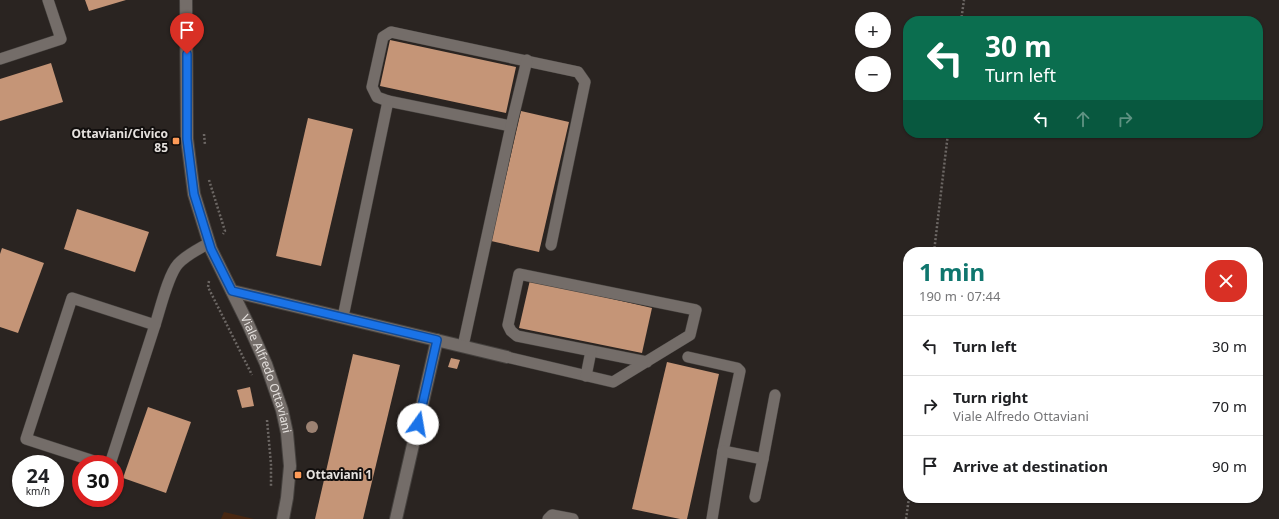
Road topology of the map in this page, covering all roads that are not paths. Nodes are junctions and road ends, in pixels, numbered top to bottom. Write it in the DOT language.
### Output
graph roads {
  1 [pos="48,0"];
  2 [pos="186,0"];
  3 [pos="0,59"];
  4 [pos="527,60"];
  5 [pos="388,101"];
  6 [pos="511,126"];
  7 [pos="209,243"];
  8 [pos="551,245"];
  9 [pos="232,291"];
  10 [pos="343,317"];
  11 [pos="155,325"];
  12 [pos="437,340"];
  13 [pos="463,346"];
  14 [pos="591,351"];
  15 [pos="507,357"];
  16 [pos="688,357"];
  17 [pos="647,362"];
  18 [pos="586,376"];
  19 [pos="775,395"];
  20 [pos="723,451"];
  21 [pos="75,455"];
  22 [pos="113,455"];
  23 [pos="763,459"];
  24 [pos="755,497"];
  25 [pos="283,519"];
  26 [pos="396,519"];
  27 [pos="548,519"];
  28 [pos="573,519"];
  29 [pos="712,519"];
  1 -- 3 [label="lane"];
  2 -- 7 [label="street, Viale Alfredo Ottaviani"];
  4 -- 5 [label="lane"];
  4 -- 6 [label="lane"];
  4 -- 8 [label="lane"];
  5 -- 6 [label="lane"];
  5 -- 10 [label="lane"];
  6 -- 13 [label="lane"];
  7 -- 9 [label="street, Viale Alfredo Ottaviani"];
  7 -- 11 [label="lane"];
  9 -- 10 [label="street"];
  9 -- 25 [label="street, Viale Alfredo Ottaviani"];
  10 -- 12 [label="street"];
  11 -- 21 [label="lane"];
  11 -- 22 [label="lane"];
  12 -- 13 [label="street"];
  12 -- 26 [label="street"];
  13 -- 15 [label="street"];
  14 -- 17 [label="lane"];
  14 -- 17 [label="lane"];
  14 -- 18 [label="lane"];
  15 -- 18 [label="lane"];
  16 -- 20 [label="lane"];
  17 -- 18 [label="lane"];
  19 -- 23 [label="lane"];
  20 -- 23 [label="lane"];
  20 -- 29 [label="lane"];
  23 -- 24 [label="lane"];
  27 -- 28 [label="lane"];
}
